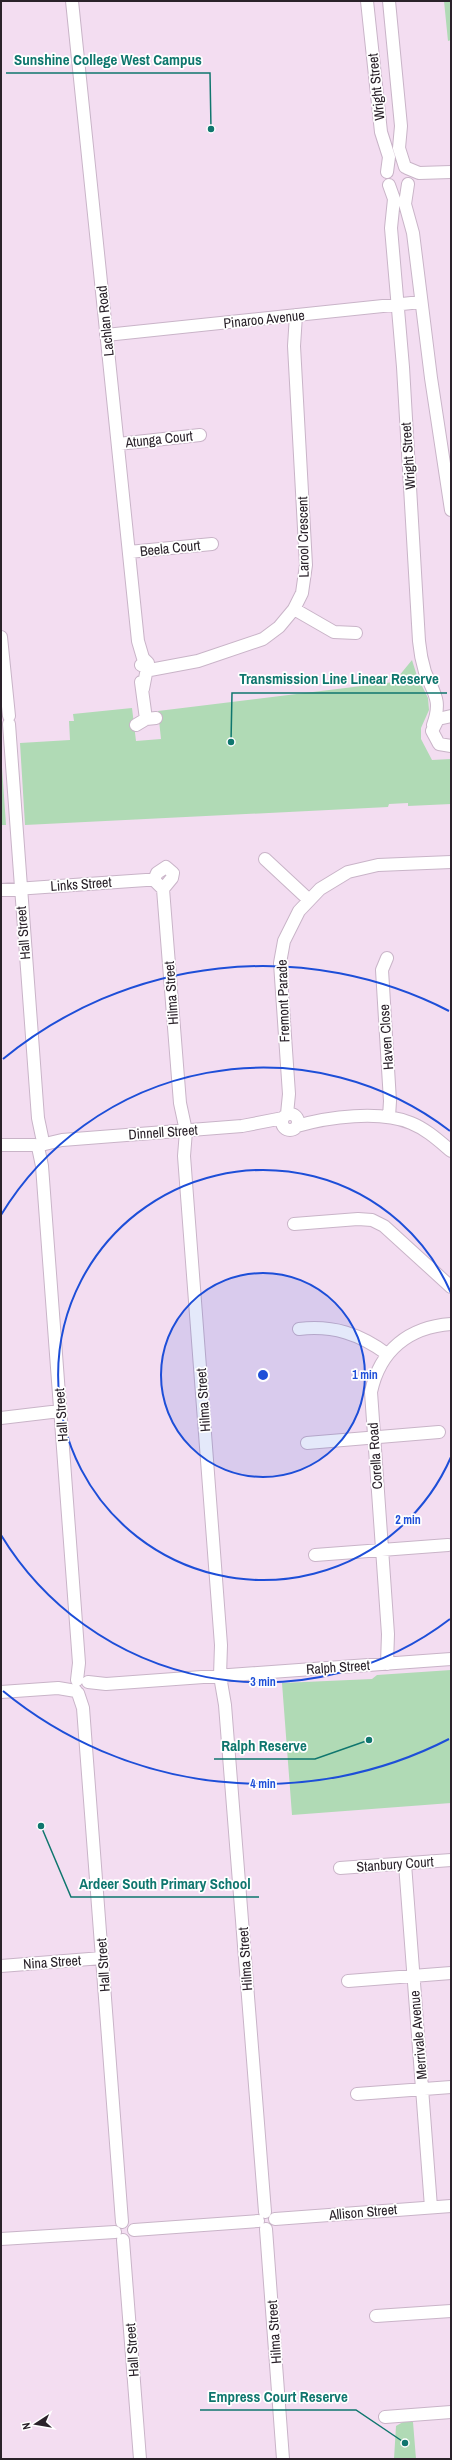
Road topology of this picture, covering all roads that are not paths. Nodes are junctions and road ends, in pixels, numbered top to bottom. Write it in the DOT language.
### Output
graph roads {
  1 [pos="72,1"];
  2 [pos="367,1"];
  3 [pos="389,1"];
  4 [pos="406,167"];
  5 [pos="387,172"];
  6 [pos="451,172"];
  7 [pos="432,174"];
  8 [pos="408,183"];
  9 [pos="389,185"];
  10 [pos="421,302"];
  11 [pos="398,305"];
  12 [pos="292,316"];
  13 [pos="106,335"];
  14 [pos="200,435"];
  15 [pos="118,444"];
  16 [pos="451,510"];
  17 [pos="212,544"];
  18 [pos="129,552"];
  19 [pos="294,609"];
  20 [pos="356,633"];
  21 [pos="1,637"];
  22 [pos="146,668"];
  23 [pos="451,716"];
  24 [pos="4,720"];
  25 [pos="146,721"];
  26 [pos="434,726"];
  27 [pos="451,746"];
  28 [pos="265,859"];
  29 [pos="451,862"];
  30 [pos="159,884"];
  31 [pos="20,889"];
  32 [pos="1,890"];
  33 [pos="308,899"];
  34 [pos="387,958"];
  35 [pos="389,1117"];
  36 [pos="290,1119"];
  37 [pos="182,1131"];
  38 [pos="40,1142"];
  39 [pos="1,1145"];
  40 [pos="451,1151"];
  41 [pos="294,1224"];
  42 [pos="451,1287"];
  43 [pos="451,1324"];
  44 [pos="299,1329"];
  45 [pos="387,1354"];
  46 [pos="61,1414"];
  47 [pos="1,1418"];
  48 [pos="439,1432"];
  49 [pos="373,1437"];
  50 [pos="307,1442"];
  51 [pos="448,1545"];
  52 [pos="382,1550"];
  53 [pos="315,1555"];
  54 [pos="451,1659"];
  55 [pos="391,1663"];
  56 [pos="223,1676"];
  57 [pos="81,1686"];
  58 [pos="1,1692"];
  59 [pos="451,1860"];
  60 [pos="405,1864"];
  61 [pos="340,1868"];
  62 [pos="102,1958"];
  63 [pos="1,1966"];
  64 [pos="451,1973"];
  65 [pos="413,1976"];
  66 [pos="348,1981"];
  67 [pos="451,2087"];
  68 [pos="422,2089"];
  69 [pos="357,2094"];
  70 [pos="451,2206"];
  71 [pos="432,2207"];
  72 [pos="266,2220"];
  73 [pos="120,2231"];
  74 [pos="1,2240"];
  75 [pos="451,2311"];
  76 [pos="376,2316"];
  77 [pos="451,2412"];
  78 [pos="385,2417"];
  79 [pos="140,2459"];
  80 [pos="283,2459"];
  1 -- 13 [label="street, Lachlan Road"];
  2 -- 5 [label="street, Wright Street"];
  3 -- 4 [label="street, Wright Street"];
  4 -- 5 [label="street"];
  4 -- 7 [label="street"];
  4 -- 8 [label="street"];
  5 -- 9 [label="street"];
  6 -- 7 [label="street"];
  7 -- 8 [label="street"];
  8 -- 9 [label="street"];
  8 -- 10 [label="street"];
  9 -- 11 [label="street, Wright Street"];
  10 -- 11 [label="street, Pinaroo Avenue"];
  10 -- 16 [label="street"];
  11 -- 12 [label="street, Pinaroo Avenue"];
  11 -- 26 [label="street, Wright Street"];
  12 -- 13 [label="street, Pinaroo Avenue"];
  12 -- 19 [label="street, Larool Crescent"];
  13 -- 15 [label="street, Lachlan Road"];
  14 -- 15 [label="street, Atunga Court"];
  15 -- 18 [label="street, Lachlan Road"];
  17 -- 18 [label="street, Beela Court"];
  18 -- 22 [label="street, Lachlan Road"];
  19 -- 20 [label="street"];
  19 -- 22 [label="street, Larool Crescent"];
  21 -- 24 [label="street, Hall Street"];
  22 -- 25 [label="street"];
  23 -- 26 [label="street"];
  24 -- 31 [label="street, Hall Street"];
  26 -- 27 [label="street"];
  28 -- 33 [label="street"];
  29 -- 33 [label="street, Fremont Parade"];
  30 -- 31 [label="street, Links Street"];
  30 -- 37 [label="street, Hilma Street"];
  31 -- 32 [label="street, Links Street"];
  31 -- 38 [label="street, Hall Street"];
  33 -- 36 [label="street, Fremont Parade"];
  34 -- 35 [label="street, Haven Close"];
  35 -- 36 [label="street, Dinnell Street"];
  35 -- 40 [label="street, Dinnell Street"];
  36 -- 37 [label="street, Dinnell Street"];
  37 -- 38 [label="street, Dinnell Street"];
  37 -- 56 [label="street, Hilma Street"];
  38 -- 39 [label="street, Dinnell Street"];
  38 -- 46 [label="street, Hall Street"];
  41 -- 42 [label="street"];
  43 -- 45 [label="street, Corella Road"];
  44 -- 45 [label="street"];
  45 -- 49 [label="street, Corella Road"];
  46 -- 47 [label="street"];
  46 -- 57 [label="street, Hall Street"];
  48 -- 49 [label="street"];
  49 -- 50 [label="street"];
  49 -- 52 [label="street, Corella Road"];
  51 -- 52 [label="street"];
  52 -- 53 [label="street"];
  52 -- 55 [label="street, Corella Road"];
  54 -- 55 [label="street, Ralph Street"];
  55 -- 56 [label="street, Ralph Street"];
  56 -- 57 [label="street, Ralph Street"];
  56 -- 72 [label="street, Hilma Street"];
  57 -- 58 [label="street, Ralph Street"];
  57 -- 62 [label="street, Hall Street"];
  59 -- 60 [label="street, Stanbury Court"];
  60 -- 61 [label="street, Stanbury Court"];
  60 -- 65 [label="street, Merrivale Avenue"];
  62 -- 63 [label="street, Nina Street"];
  62 -- 73 [label="street, Hall Street"];
  64 -- 65 [label="street"];
  65 -- 66 [label="street"];
  65 -- 68 [label="street, Merrivale Avenue"];
  67 -- 68 [label="street"];
  68 -- 69 [label="street"];
  68 -- 71 [label="street, Merrivale Avenue"];
  70 -- 71 [label="street, Allison Street"];
  71 -- 72 [label="street, Allison Street"];
  72 -- 73 [label="street, Allison Street"];
  72 -- 80 [label="street, Hilma Street"];
  73 -- 74 [label="street"];
  73 -- 79 [label="street, Hall Street"];
  75 -- 76 [label="street"];
  77 -- 78 [label="street"];
}
